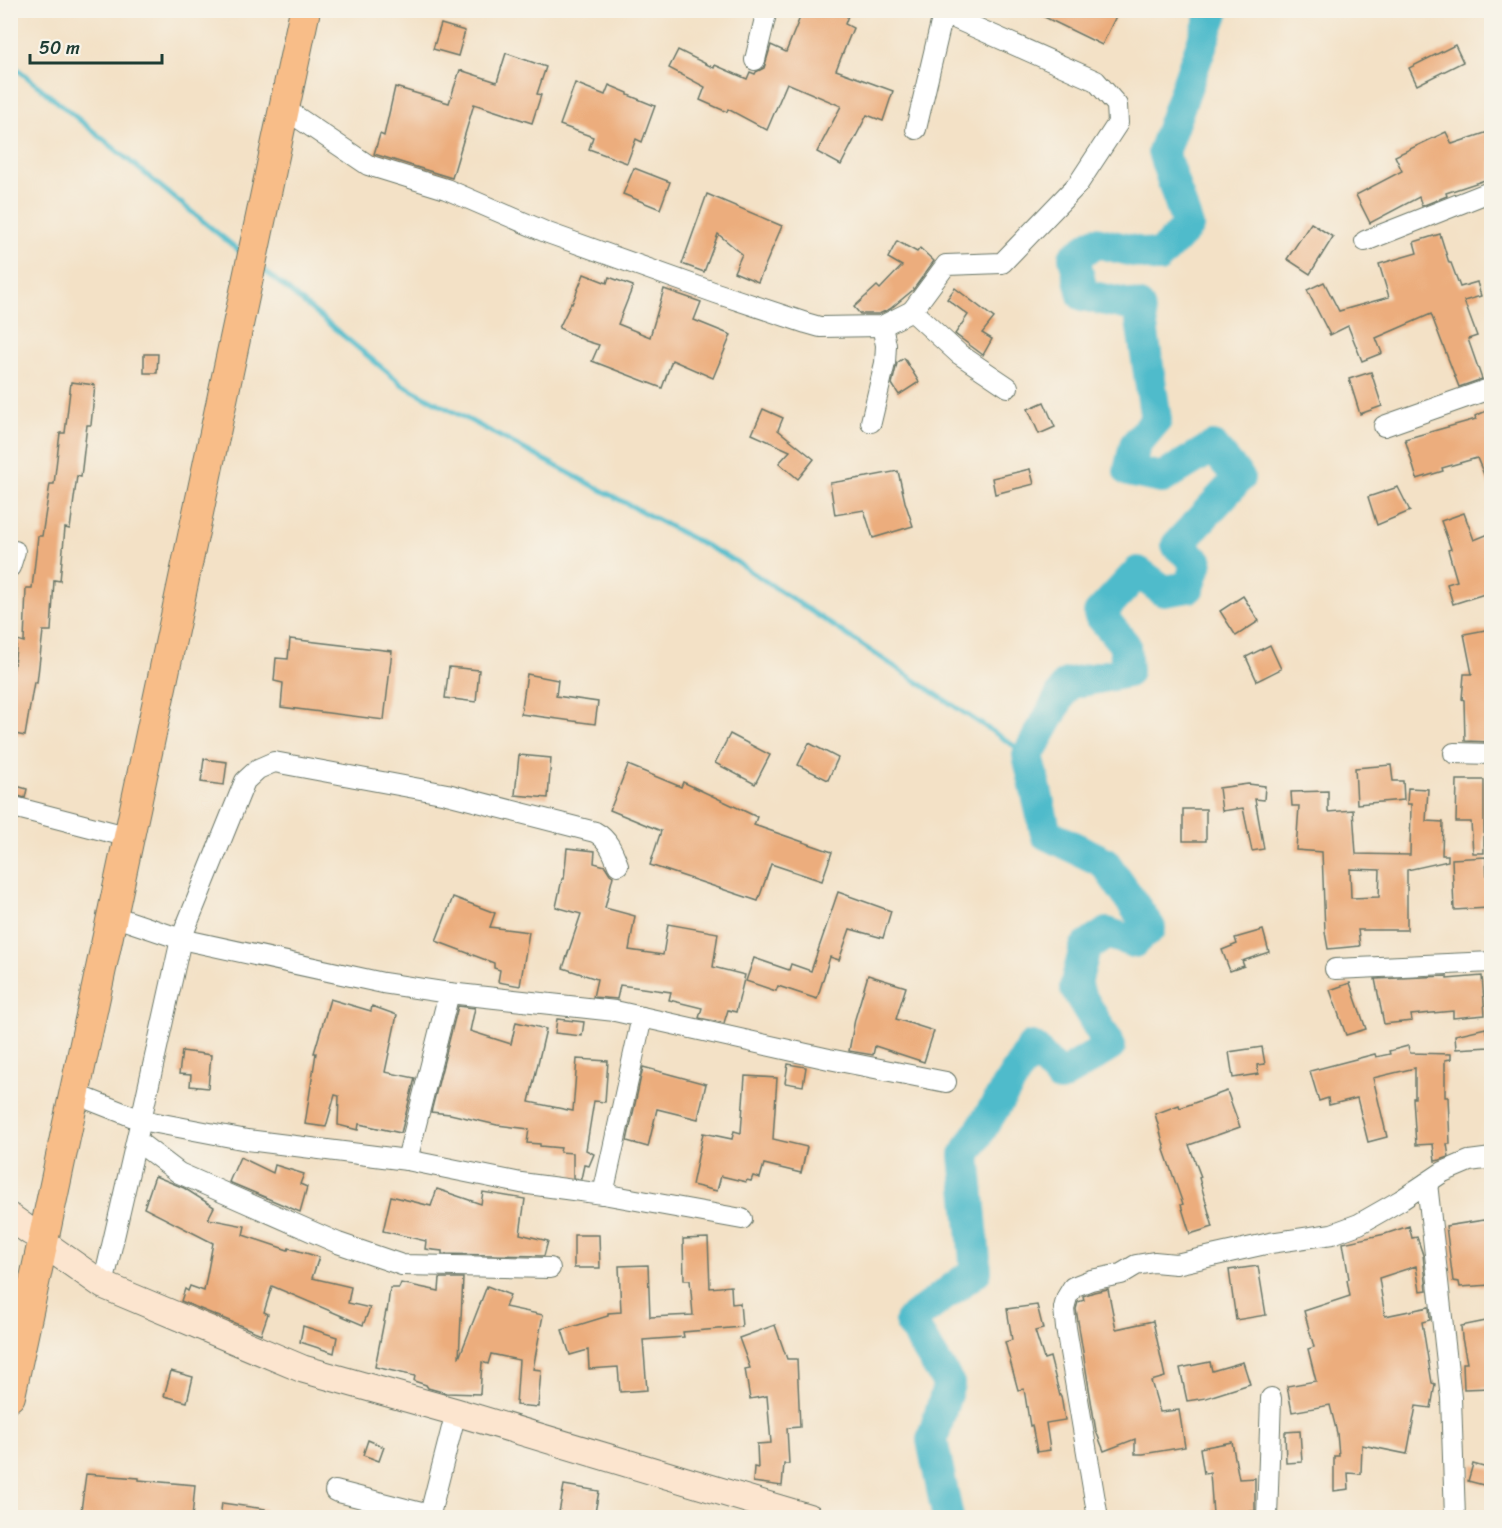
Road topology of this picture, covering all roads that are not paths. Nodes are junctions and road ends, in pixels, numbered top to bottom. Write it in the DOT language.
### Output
graph roads {
  1 [pos="285,10"];
  2 [pos="305,10"];
  3 [pos="767,10"];
  4 [pos="943,12"];
  5 [pos="755,60"];
  6 [pos="285,109"];
  7 [pos="916,129"];
  8 [pos="1491,191"];
  9 [pos="1365,241"];
  10 [pos="912,311"];
  11 [pos="882,326"];
  12 [pos="1008,387"];
  13 [pos="1491,388"];
  14 [pos="871,422"];
  15 [pos="1384,426"];
  16 [pos="1454,753"];
  17 [pos="1491,754"];
  18 [pos="10,806"];
  19 [pos="114,834"];
  20 [pos="618,864"];
  21 [pos="113,916"];
  22 [pos="181,939"];
  23 [pos="1491,962"];
  24 [pos="1335,969"];
  25 [pos="448,993"];
  26 [pos="642,1017"];
  27 [pos="946,1082"];
  28 [pos="75,1094"];
  29 [pos="141,1120"];
  30 [pos="137,1141"];
  31 [pos="1491,1158"];
  32 [pos="407,1160"];
  33 [pos="1427,1183"];
  34 [pos="603,1194"];
  35 [pos="742,1220"];
  36 [pos="28,1230"];
  37 [pos="550,1268"];
  38 [pos="104,1285"];
  39 [pos="11,1309"];
  40 [pos="10,1396"];
  41 [pos="1271,1398"];
  42 [pos="456,1412"];
  43 [pos="335,1491"];
  44 [pos="429,1516"];
  45 [pos="810,1518"];
  46 [pos="1098,1518"];
  47 [pos="1267,1518"];
  48 [pos="1455,1518"];
  1 -- 19 [label="main road"];
  2 -- 6 [label="main road"];
  3 -- 5 [label="street"];
  4 -- 7 [label="street"];
  4 -- 10 [label="street"];
  6 -- 11 [label="street"];
  6 -- 21 [label="main road"];
  8 -- 9 [label="street"];
  10 -- 11 [label="street"];
  10 -- 12 [label="street"];
  11 -- 14 [label="street"];
  13 -- 15 [label="street"];
  16 -- 17 [label="street"];
  18 -- 19 [label="street"];
  19 -- 36 [label="main road"];
  20 -- 22 [label="street"];
  21 -- 22 [label="street"];
  21 -- 28 [label="main road"];
  22 -- 25 [label="street"];
  22 -- 29 [label="street"];
  23 -- 24 [label="street"];
  25 -- 26 [label="street"];
  25 -- 32 [label="street"];
  26 -- 27 [label="street"];
  26 -- 34 [label="street"];
  28 -- 29 [label="street"];
  28 -- 36 [label="main road"];
  29 -- 30 [label="street"];
  29 -- 32 [label="street"];
  30 -- 37 [label="street"];
  30 -- 38 [label="street"];
  31 -- 33 [label="street"];
  32 -- 34 [label="street"];
  33 -- 46 [label="street"];
  33 -- 48 [label="street"];
  34 -- 35 [label="street"];
  36 -- 38 [label="street"];
  36 -- 39 [label="main road"];
  36 -- 40 [label="main road"];
  38 -- 42 [label="street"];
  41 -- 47 [label="street"];
  42 -- 44 [label="street"];
  42 -- 45 [label="street"];
  43 -- 44 [label="street"];
}
